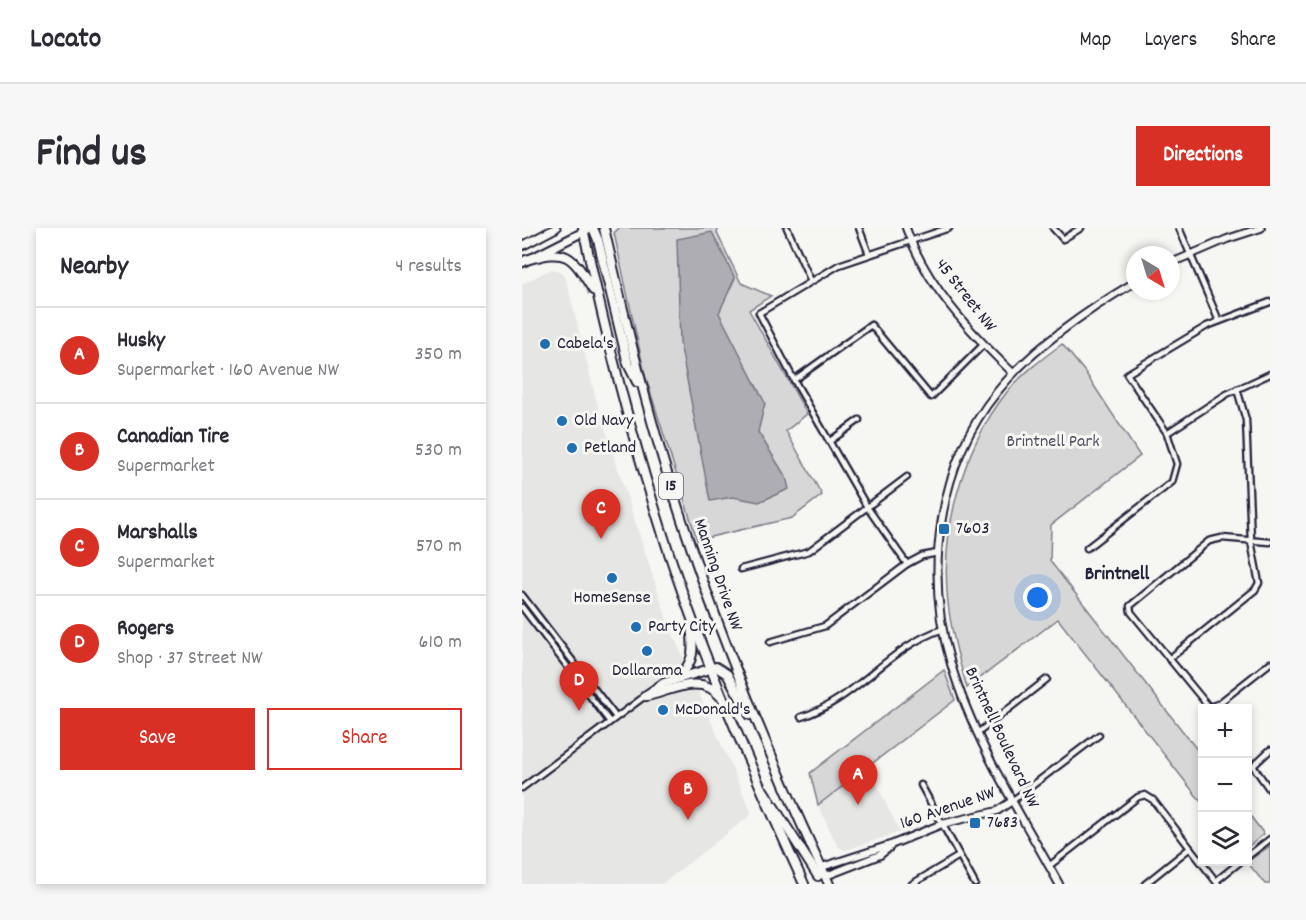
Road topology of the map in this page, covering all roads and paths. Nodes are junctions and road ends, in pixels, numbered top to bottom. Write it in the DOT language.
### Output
graph roads {
  1 [pos="556,228"];
  2 [pos="593,228"];
  3 [pos="604,228"];
  4 [pos="787,228"];
  5 [pos="859,228"];
  6 [pos="906,228"];
  7 [pos="949,228"];
  8 [pos="1053,228"];
  9 [pos="1081,228"];
  10 [pos="1179,228"];
  11 [pos="1260,228"];
  12 [pos="584,229"];
  13 [pos="910,240"];
  14 [pos="522,246"];
  15 [pos="868,254"];
  16 [pos="1190,254"];
  17 [pos="1180,259"];
  18 [pos="524,262"];
  19 [pos="811,281"];
  20 [pos="1126,288"];
  21 [pos="597,296"];
  22 [pos="1270,302"];
  23 [pos="1219,321"];
  24 [pos="983,345"];
  25 [pos="1013,374"];
  26 [pos="1270,374"];
  27 [pos="794,380"];
  28 [pos="1237,388"];
  29 [pos="645,397"];
  30 [pos="859,420"];
  31 [pos="1167,433"];
  32 [pos="830,441"];
  33 [pos="907,477"];
  34 [pos="867,507"];
  35 [pos="1251,541"];
  36 [pos="1270,542"];
  37 [pos="1087,548"];
  38 [pos="938,553"];
  39 [pos="907,564"];
  40 [pos="741,569"];
  41 [pos="522,595"];
  42 [pos="522,607"];
  43 [pos="689,612"];
  44 [pos="943,629"];
  45 [pos="770,642"];
  46 [pos="1169,659"];
  47 [pos="1270,663"];
  48 [pos="710,667"];
  49 [pos="1047,678"];
  50 [pos="673,679"];
  51 [pos="645,696"];
  52 [pos="724,702"];
  53 [pos="615,716"];
  54 [pos="801,717"];
  55 [pos="609,721"];
  56 [pos="758,726"];
  57 [pos="979,732"];
  58 [pos="1099,735"];
  59 [pos="1270,750"];
  60 [pos="921,785"];
  61 [pos="759,787"];
  62 [pos="522,788"];
  63 [pos="1270,790"];
  64 [pos="1012,801"];
  65 [pos="942,824"];
  66 [pos="1270,838"];
  67 [pos="893,844"];
  68 [pos="1190,848"];
  69 [pos="1252,853"];
  70 [pos="959,856"];
  71 [pos="1049,866"];
  72 [pos="1235,866"];
  73 [pos="822,867"];
  74 [pos="822,880"];
  75 [pos="1217,882"];
  76 [pos="804,884"];
  77 [pos="912,884"];
  78 [pos="975,884"];
  79 [pos="1059,884"];
  80 [pos="1145,884"];
  1 -- 14 [label="main road"];
  2 -- 12 [label="main road"];
  2 -- 29 [label="main road"];
  3 -- 29 [label="main road, Manning Drive NW / 15"];
  4 -- 19 [label="street"];
  5 -- 15 [label="street"];
  6 -- 13 [label="street, 45 Street NW"];
  7 -- 13 [label="street"];
  8 -- 9 [label="street"];
  10 -- 16 [label="street"];
  11 -- 16 [label="street"];
  12 -- 18 [label="main road"];
  12 -- 21 [label="main road, Manning Drive NW"];
  13 -- 15 [label="street"];
  13 -- 24 [label="street, 45 Street NW"];
  15 -- 19 [label="street"];
  16 -- 17 [label="street"];
  16 -- 23 [label="street"];
  18 -- 21 [label="main road"];
  19 -- 27 [label="street"];
  20 -- 25 [label="street, Brintnell Boulevard NW"];
  21 -- 43 [label="main road, Manning Drive NW / 15"];
  22 -- 23 [label="street"];
  23 -- 31 [label="street"];
  24 -- 25 [label="street, 45 Street NW"];
  24 -- 27 [label="street"];
  25 -- 38 [label="street, Brintnell Boulevard NW"];
  26 -- 28 [label="street"];
  27 -- 32 [label="street"];
  28 -- 31 [label="street"];
  28 -- 35 [label="street"];
  29 -- 56 [label="main road, Manning Drive NW / 15"];
  30 -- 32 [label="street"];
  31 -- 37 [label="street"];
  32 -- 34 [label="street"];
  33 -- 34 [label="street"];
  34 -- 39 [label="street"];
  34 -- 40 [label="street"];
  35 -- 36 [label="street"];
  35 -- 46 [label="street"];
  35 -- 46 [label="street"];
  38 -- 39 [label="street"];
  38 -- 44 [label="street, Brintnell Boulevard NW"];
  39 -- 45 [label="street"];
  41 -- 53 [label="street"];
  42 -- 55 [label="street"];
  43 -- 48 [label="main road, Manning Drive NW"];
  43 -- 50 [label="main road"];
  44 -- 54 [label="street"];
  44 -- 57 [label="street, Brintnell Boulevard NW"];
  46 -- 47 [label="street"];
  48 -- 50 [label="main road"];
  48 -- 52 [label="main road, Manning Drive NW"];
  48 -- 56 [label="main road"];
  49 -- 57 [label="street"];
  50 -- 51 [label="main road"];
  51 -- 52 [label="main road"];
  51 -- 53 [label="street"];
  52 -- 61 [label="main road, Manning Drive NW"];
  53 -- 55 [label="street"];
  55 -- 62 [label="street"];
  56 -- 73 [label="main road, Manning Drive NW"];
  57 -- 64 [label="street, Brintnell Boulevard NW"];
  58 -- 64 [label="street, 160 Avenue NW"];
  59 -- 63 [label="street"];
  60 -- 65 [label="street"];
  61 -- 74 [label="main road"];
  61 -- 76 [label="main road, Manning Drive NW"];
  64 -- 65 [label="street, 160 Avenue NW"];
  64 -- 71 [label="street, Brintnell Boulevard NW"];
  65 -- 67 [label="street, 160 Avenue NW"];
  65 -- 70 [label="street"];
  66 -- 69 [label="street"];
  67 -- 73 [label="street, 160 Avenue NW"];
  67 -- 74 [label="street, 160 Avenue NW"];
  68 -- 71 [label="street"];
  68 -- 75 [label="street"];
  68 -- 80 [label="street"];
  70 -- 77 [label="street"];
  70 -- 78 [label="street"];
  71 -- 79 [label="street, Brintnell Boulevard NW"];
  72 -- 75 [label="street"];
  73 -- 74 [label="main road"];
}
